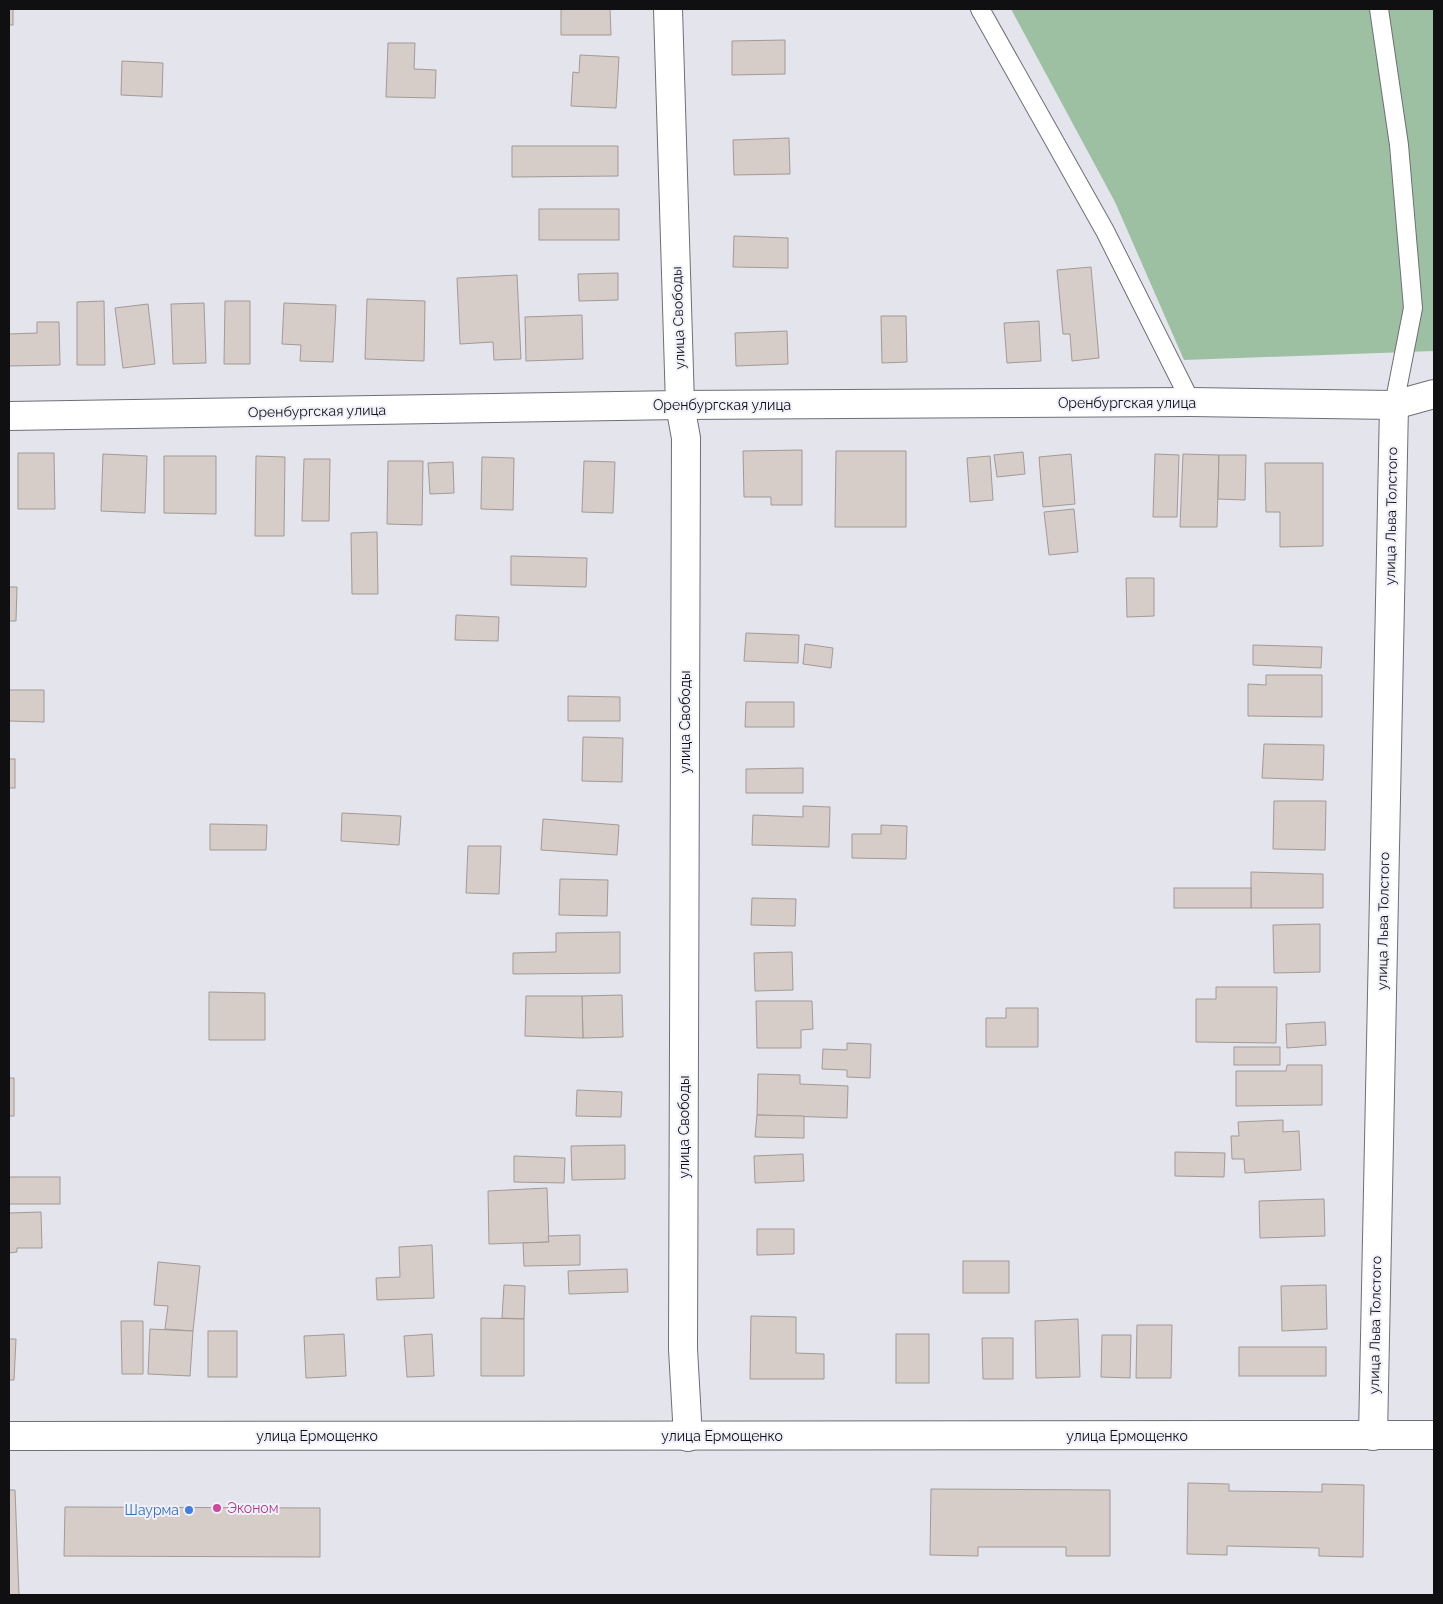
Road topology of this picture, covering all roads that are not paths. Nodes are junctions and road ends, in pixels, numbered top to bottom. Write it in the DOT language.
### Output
graph roads {
  1 [pos="668,9"];
  2 [pos="980,9"];
  3 [pos="1379,9"];
  4 [pos="1434,394"];
  5 [pos="1190,402"];
  6 [pos="680,405"];
  7 [pos="1394,405"];
  8 [pos="9,416"];
  9 [pos="9,1436"];
  10 [pos="688,1436"];
  11 [pos="1373,1436"];
  12 [pos="1434,1436"];
  1 -- 6 [label="main road, улица Свободы"];
  2 -- 5 [label="lane"];
  3 -- 7 [label="lane"];
  4 -- 7 [label="main road, Оренбургская улица"];
  5 -- 6 [label="main road, Оренбургская улица"];
  5 -- 7 [label="main road, Оренбургская улица"];
  6 -- 8 [label="main road, Оренбургская улица"];
  6 -- 10 [label="main road, улица Свободы"];
  7 -- 11 [label="main road, улица Льва Толстого"];
  9 -- 10 [label="main road, улица Ермощенко"];
  10 -- 11 [label="main road, улица Ермощенко"];
  11 -- 12 [label="main road, улица Ермощенко"];
}
